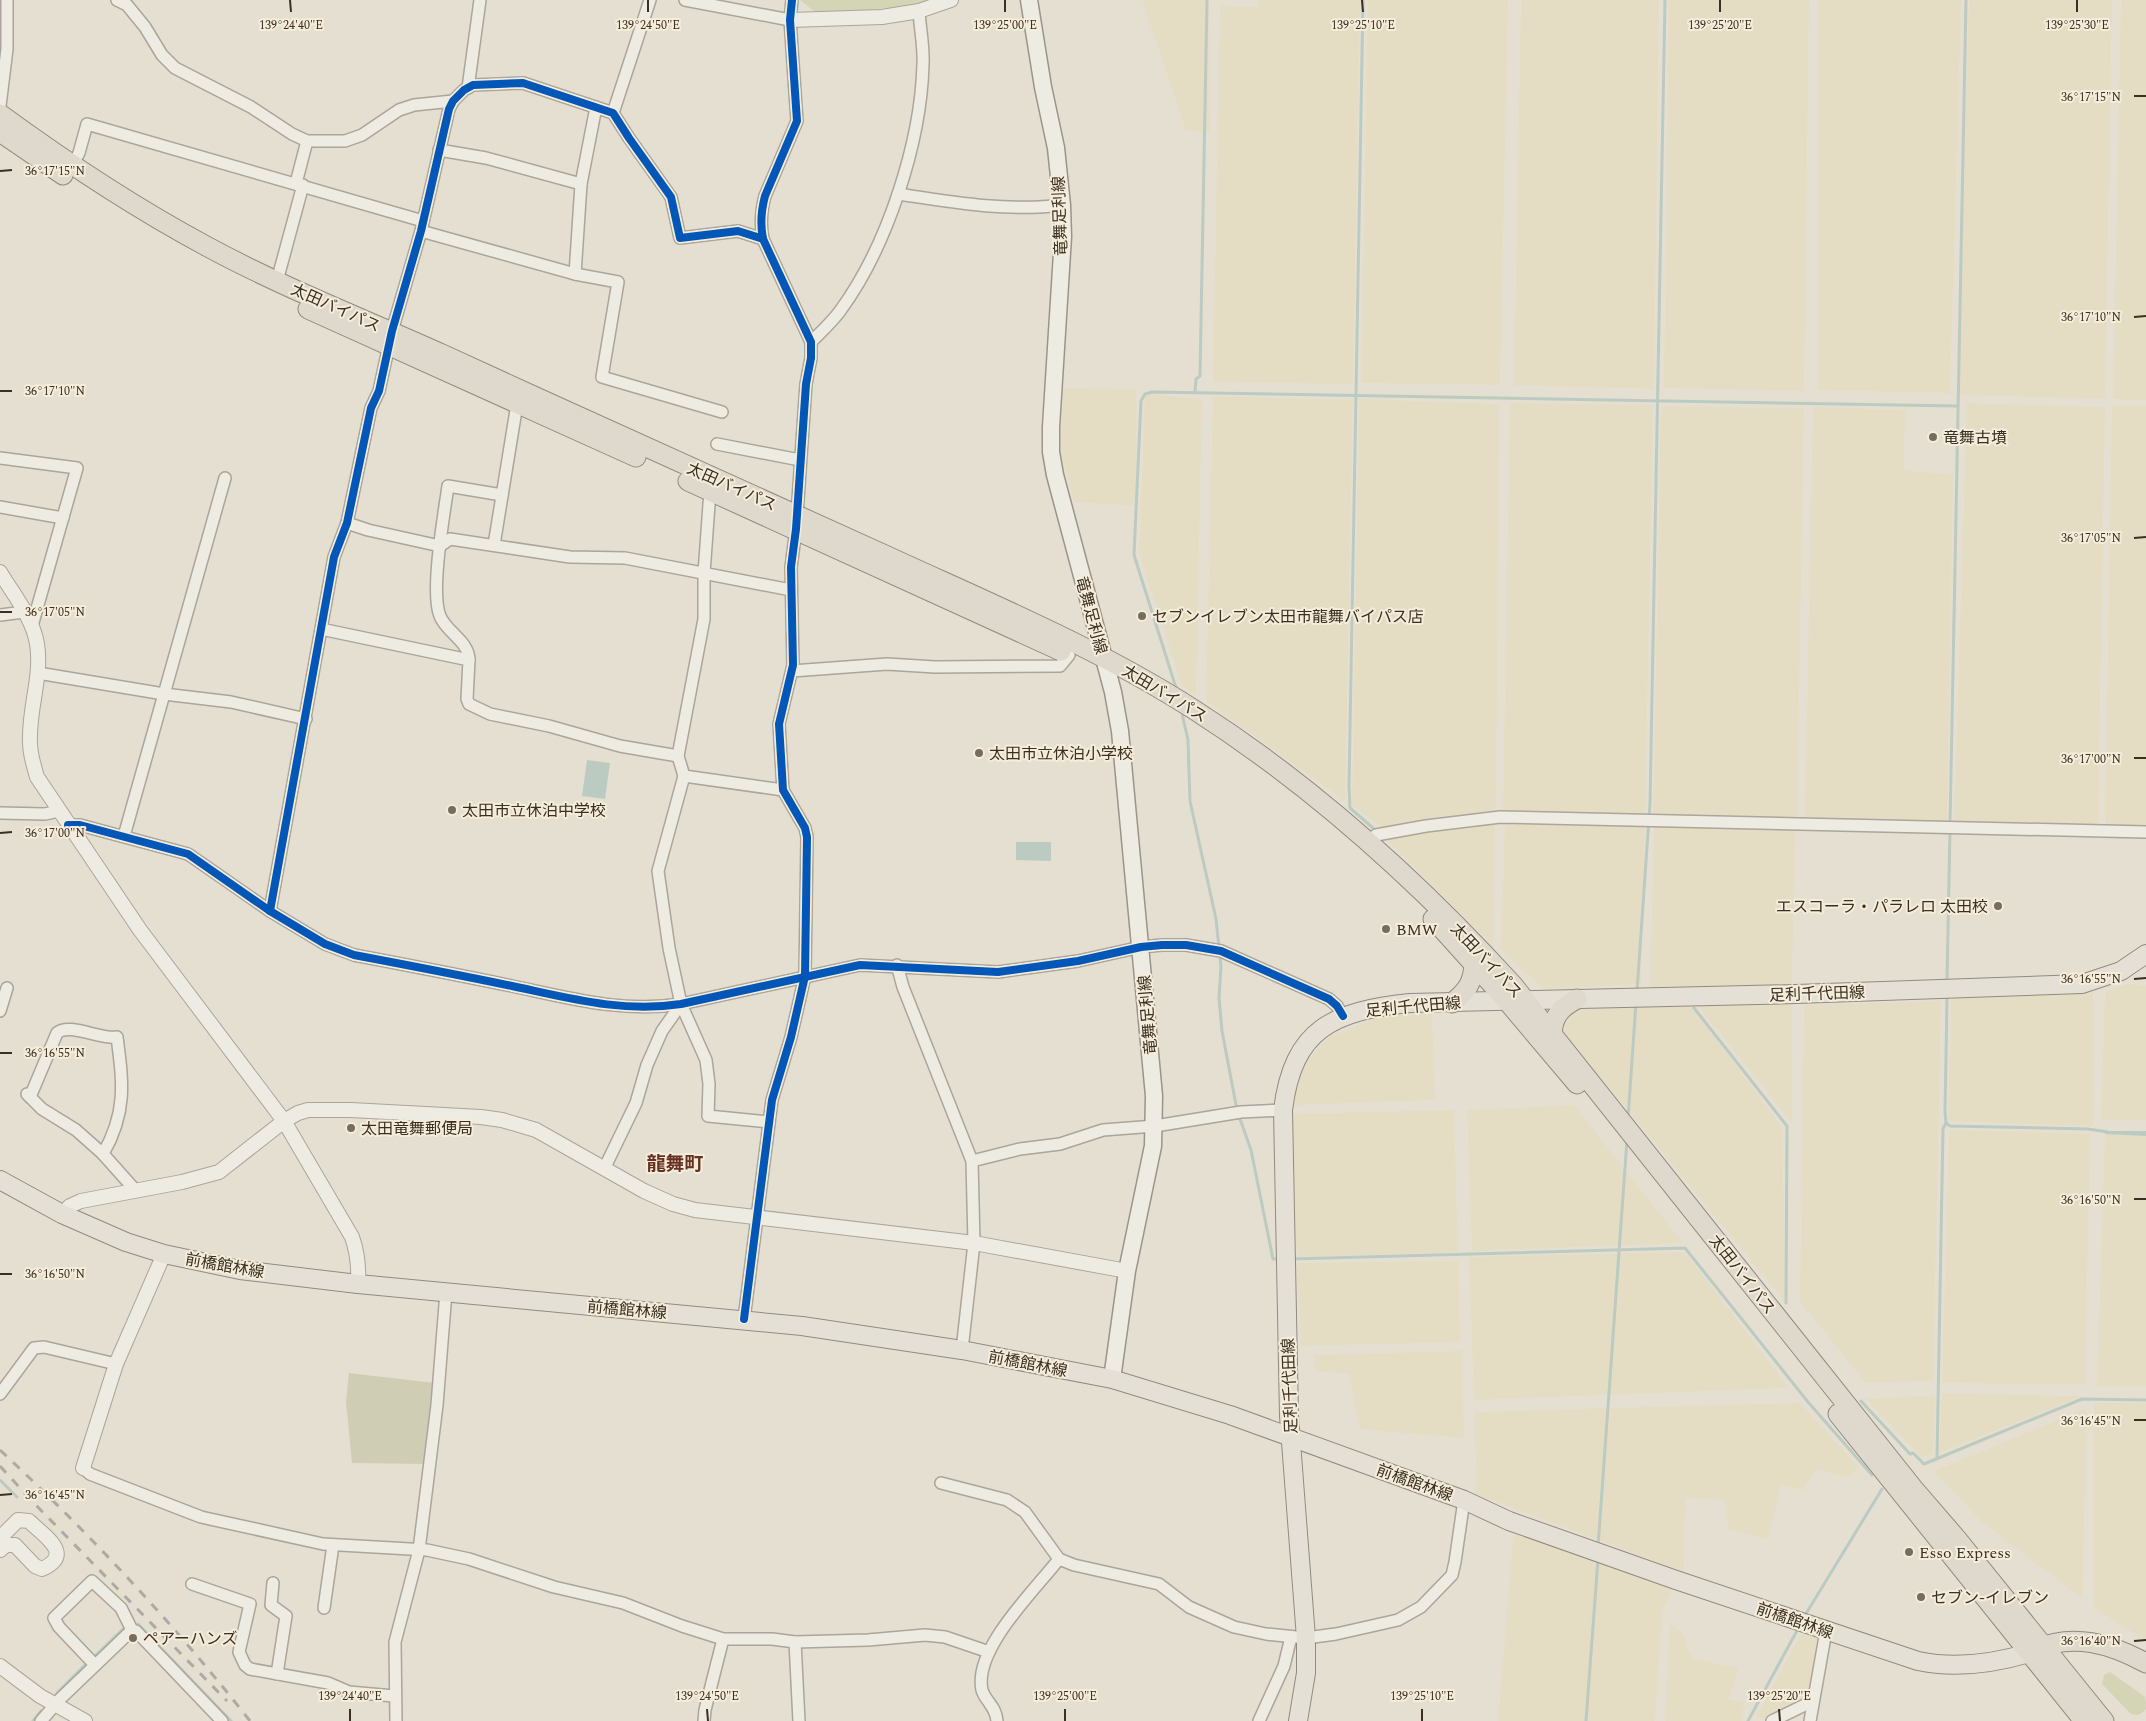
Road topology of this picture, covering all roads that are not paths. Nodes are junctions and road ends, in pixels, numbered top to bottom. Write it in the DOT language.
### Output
graph roads {
  1 [pos="7,0"];
  2 [pos="118,0"];
  3 [pos="480,0"];
  4 [pos="650,0"];
  5 [pos="685,0"];
  6 [pos="792,0"];
  7 [pos="951,0"];
  8 [pos="1029,0"];
  9 [pos="919,11"];
  10 [pos="790,20"];
  11 [pos="468,88"];
  12 [pos="453,100"];
  13 [pos="0,106"];
  14 [pos="596,107"];
  15 [pos="614,113"];
  16 [pos="0,114"];
  17 [pos="0,131"];
  18 [pos="307,141"];
  19 [pos="439,150"];
  20 [pos="72,166"];
  21 [pos="299,184"];
  22 [pos="581,184"];
  23 [pos="898,194"];
  24 [pos="1062,205"];
  25 [pos="422,226"];
  26 [pos="763,239"];
  27 [pos="575,274"];
  28 [pos="277,281"];
  29 [pos="391,339"];
  30 [pos="811,342"];
  31 [pos="517,404"];
  32 [pos="722,412"];
  33 [pos="717,444"];
  34 [pos="0,458"];
  35 [pos="800,460"];
  36 [pos="225,478"];
  37 [pos="710,491"];
  38 [pos="502,495"];
  39 [pos="0,507"];
  40 [pos="63,518"];
  41 [pos="796,522"];
  42 [pos="347,523"];
  43 [pos="494,545"];
  44 [pos="440,546"];
  45 [pos="0,572"];
  46 [pos="704,574"];
  47 [pos="791,590"];
  48 [pos="24,612"];
  49 [pos="0,615"];
  50 [pos="32,626"];
  51 [pos="321,629"];
  52 [pos="1069,654"];
  53 [pos="469,660"];
  54 [pos="1105,665"];
  55 [pos="792,672"];
  56 [pos="38,673"];
  57 [pos="164,694"];
  58 [pos="306,719"];
  59 [pos="678,756"];
  60 [pos="684,776"];
  61 [pos="783,790"];
  62 [pos="59,811"];
  63 [pos="0,814"];
  64 [pos="68,825"];
  65 [pos="2146,832"];
  66 [pos="124,836"];
  67 [pos="1368,841"];
  68 [pos="270,911"];
  69 [pos="1141,947"];
  70 [pos="2146,954"];
  71 [pos="1474,964"];
  72 [pos="897,965"];
  73 [pos="805,976"];
  74 [pos="8,988"];
  75 [pos="1577,999"];
  76 [pos="1516,1000"];
  77 [pos="1452,1002"];
  78 [pos="681,1004"];
  79 [pos="0,1011"];
  80 [pos="1343,1016"];
  81 [pos="1552,1034"];
  82 [pos="1283,1110"];
  83 [pos="284,1121"];
  84 [pos="769,1122"];
  85 [pos="1155,1126"];
  86 [pos="104,1154"];
  87 [pos="972,1161"];
  88 [pos="604,1169"];
  89 [pos="0,1180"];
  90 [pos="136,1191"];
  91 [pos="62,1214"];
  92 [pos="758,1217"];
  93 [pos="974,1243"];
  94 [pos="164,1254"];
  95 [pos="1127,1271"];
  96 [pos="358,1284"];
  97 [pos="446,1292"];
  98 [pos="744,1319"];
  99 [pos="962,1350"];
  100 [pos="116,1364"];
  101 [pos="1112,1379"];
  102 [pos="0,1394"];
  103 [pos="1291,1438"];
  104 [pos="83,1468"];
  105 [pos="941,1483"];
  106 [pos="1464,1500"];
  107 [pos="0,1538"];
  108 [pos="333,1545"];
  109 [pos="0,1550"];
  110 [pos="419,1550"];
  111 [pos="1059,1559"];
  112 [pos="273,1583"];
  113 [pos="192,1584"];
  114 [pos="324,1608"];
  115 [pos="132,1630"];
  116 [pos="1826,1630"];
  117 [pos="1298,1637"];
  118 [pos="723,1639"];
  119 [pos="795,1642"];
  120 [pos="2041,1651"];
  121 [pos="988,1652"];
  122 [pos="2146,1663"];
  123 [pos="95,1665"];
  124 [pos="0,1666"];
  125 [pos="2146,1672"];
  126 [pos="277,1674"];
  127 [pos="394,1696"];
  128 [pos="1813,1701"];
  129 [pos="54,1705"];
  130 [pos="41,1721"];
  131 [pos="85,1721"];
  132 [pos="222,1721"];
  133 [pos="396,1721"];
  134 [pos="704,1721"];
  135 [pos="799,1721"];
  136 [pos="997,1721"];
  137 [pos="1259,1721"];
  138 [pos="1298,1721"];
  139 [pos="1772,1721"];
  140 [pos="1810,1721"];
  141 [pos="2084,1721"];
  142 [pos="2104,1721"];
  1 -- 13 [label="street"];
  2 -- 18 [label="street"];
  3 -- 11 [label="street"];
  4 -- 15 [label="street"];
  5 -- 10 [label="street"];
  6 -- 10 [label="street"];
  7 -- 9 [label="street"];
  8 -- 24 [label="main road, 竜舞足利線"];
  9 -- 10 [label="street"];
  9 -- 23 [label="street"];
  10 -- 26 [label="street"];
  11 -- 12 [label="street"];
  11 -- 14 [label="street"];
  12 -- 18 [label="street"];
  12 -- 19 [label="street"];
  14 -- 15 [label="street"];
  14 -- 22 [label="street"];
  15 -- 26 [label="street"];
  16 -- 20 [label="highway, 太田バイパス"];
  17 -- 29 [label="highway, 太田バイパス"];
  18 -- 21 [label="street"];
  19 -- 22 [label="street"];
  19 -- 25 [label="street"];
  20 -- 21 [label="street"];
  20 -- 28 [label="highway, 太田バイパス"];
  21 -- 25 [label="street"];
  21 -- 28 [label="street"];
  22 -- 27 [label="street"];
  23 -- 24 [label="street"];
  23 -- 30 [label="street"];
  24 -- 54 [label="main road, 竜舞足利線"];
  25 -- 27 [label="street"];
  25 -- 29 [label="street"];
  26 -- 30 [label="street"];
  27 -- 32 [label="street"];
  28 -- 29 [label="highway, 太田バイパス"];
  29 -- 31 [label="highway, 太田バイパス"];
  29 -- 41 [label="highway, 太田バイパス"];
  29 -- 42 [label="street"];
  30 -- 35 [label="street"];
  31 -- 37 [label="highway, 太田バイパス"];
  31 -- 38 [label="street"];
  33 -- 35 [label="street"];
  34 -- 40 [label="street"];
  35 -- 41 [label="street"];
  36 -- 57 [label="street"];
  37 -- 41 [label="highway, 太田バイパス"];
  37 -- 46 [label="street"];
  38 -- 43 [label="street"];
  38 -- 44 [label="street"];
  39 -- 40 [label="street"];
  40 -- 50 [label="street"];
  41 -- 47 [label="street"];
  41 -- 52 [label="highway, 太田バイパス"];
  41 -- 54 [label="highway, 太田バイパス"];
  42 -- 44 [label="street"];
  42 -- 51 [label="street"];
  43 -- 44 [label="street"];
  43 -- 46 [label="street"];
  44 -- 53 [label="street"];
  45 -- 48 [label="street"];
  46 -- 47 [label="street"];
  46 -- 59 [label="street"];
  47 -- 55 [label="street"];
  48 -- 49 [label="street"];
  48 -- 50 [label="street"];
  50 -- 56 [label="street"];
  51 -- 53 [label="street"];
  51 -- 58 [label="street"];
  52 -- 54 [label="highway, 太田バイパス"];
  52 -- 55 [label="street"];
  53 -- 59 [label="street"];
  54 -- 67 [label="highway, 太田バイパス"];
  54 -- 69 [label="main road, 竜舞足利線"];
  54 -- 71 [label="highway, 太田バイパス"];
  55 -- 61 [label="street"];
  56 -- 57 [label="street"];
  56 -- 62 [label="street"];
  57 -- 58 [label="street"];
  57 -- 66 [label="street"];
  58 -- 68 [label="street"];
  59 -- 60 [label="street"];
  60 -- 61 [label="street"];
  60 -- 78 [label="street"];
  61 -- 73 [label="street"];
  62 -- 63 [label="street"];
  62 -- 64 [label="street"];
  64 -- 66 [label="street"];
  64 -- 83 [label="street"];
  65 -- 67 [label="street"];
  66 -- 68 [label="street"];
  67 -- 76 [label="highway, 太田バイパス"];
  68 -- 78 [label="street"];
  69 -- 72 [label="street"];
  69 -- 80 [label="street"];
  69 -- 85 [label="main road, 竜舞足利線"];
  70 -- 75 [label="main road, 足利千代田線"];
  71 -- 76 [label="highway, 太田バイパス"];
  71 -- 77 [label="highway"];
  72 -- 73 [label="street"];
  72 -- 87 [label="street"];
  73 -- 78 [label="street"];
  73 -- 84 [label="street"];
  74 -- 79 [label="street"];
  75 -- 76 [label="main road, 足利千代田線"];
  75 -- 81 [label="highway"];
  76 -- 77 [label="main road, 足利千代田線"];
  76 -- 81 [label="highway, 太田バイパス"];
  76 -- 120 [label="highway, 太田バイパス"];
  77 -- 80 [label="main road, 足利千代田線"];
  78 -- 84 [label="street"];
  78 -- 88 [label="street"];
  80 -- 82 [label="main road, 足利千代田線"];
  81 -- 120 [label="highway, 太田バイパス"];
  82 -- 85 [label="street"];
  82 -- 103 [label="main road, 足利千代田線"];
  83 -- 88 [label="street"];
  83 -- 90 [label="street"];
  83 -- 96 [label="street"];
  84 -- 92 [label="street"];
  85 -- 87 [label="street"];
  85 -- 95 [label="main road, 竜舞足利線"];
  86 -- 86 [label="street"];
  86 -- 90 [label="street"];
  87 -- 93 [label="street"];
  88 -- 92 [label="street"];
  89 -- 91 [label="main road, 前橋館林線"];
  90 -- 91 [label="street"];
  91 -- 94 [label="main road, 前橋館林線"];
  92 -- 93 [label="street"];
  92 -- 98 [label="street"];
  93 -- 95 [label="street"];
  93 -- 99 [label="street"];
  94 -- 96 [label="main road, 前橋館林線"];
  94 -- 100 [label="street"];
  95 -- 101 [label="main road, 竜舞足利線"];
  96 -- 97 [label="main road, 前橋館林線"];
  97 -- 98 [label="main road, 前橋館林線"];
  97 -- 110 [label="street"];
  98 -- 99 [label="main road, 前橋館林線"];
  99 -- 101 [label="main road, 前橋館林線"];
  100 -- 102 [label="street"];
  100 -- 104 [label="street"];
  101 -- 103 [label="main road, 前橋館林線"];
  103 -- 106 [label="main road, 前橋館林線"];
  103 -- 117 [label="main road, 足利千代田線"];
  104 -- 108 [label="street"];
  105 -- 111 [label="street"];
  106 -- 116 [label="main road, 前橋館林線"];
  106 -- 117 [label="street"];
  107 -- 109 [label="street"];
  108 -- 110 [label="street"];
  108 -- 114 [label="street"];
  110 -- 118 [label="street"];
  110 -- 127 [label="street"];
  111 -- 117 [label="street"];
  111 -- 121 [label="street"];
  112 -- 126 [label="street"];
  113 -- 126 [label="street"];
  115 -- 123 [label="street"];
  115 -- 123 [label="street"];
  115 -- 132 [label="street"];
  116 -- 120 [label="main road, 前橋館林線"];
  116 -- 128 [label="street"];
  117 -- 137 [label="street"];
  117 -- 138 [label="main road, 足利千代田線"];
  118 -- 119 [label="street"];
  118 -- 134 [label="street"];
  119 -- 121 [label="street"];
  119 -- 135 [label="street"];
  120 -- 122 [label="highway"];
  120 -- 125 [label="highway"];
  120 -- 141 [label="highway"];
  120 -- 142 [label="highway"];
  121 -- 136 [label="street"];
  123 -- 129 [label="street"];
  124 -- 129 [label="street"];
  126 -- 127 [label="street"];
  127 -- 133 [label="street"];
  128 -- 139 [label="street"];
  128 -- 140 [label="street"];
  129 -- 130 [label="street"];
  129 -- 131 [label="street"];
}
